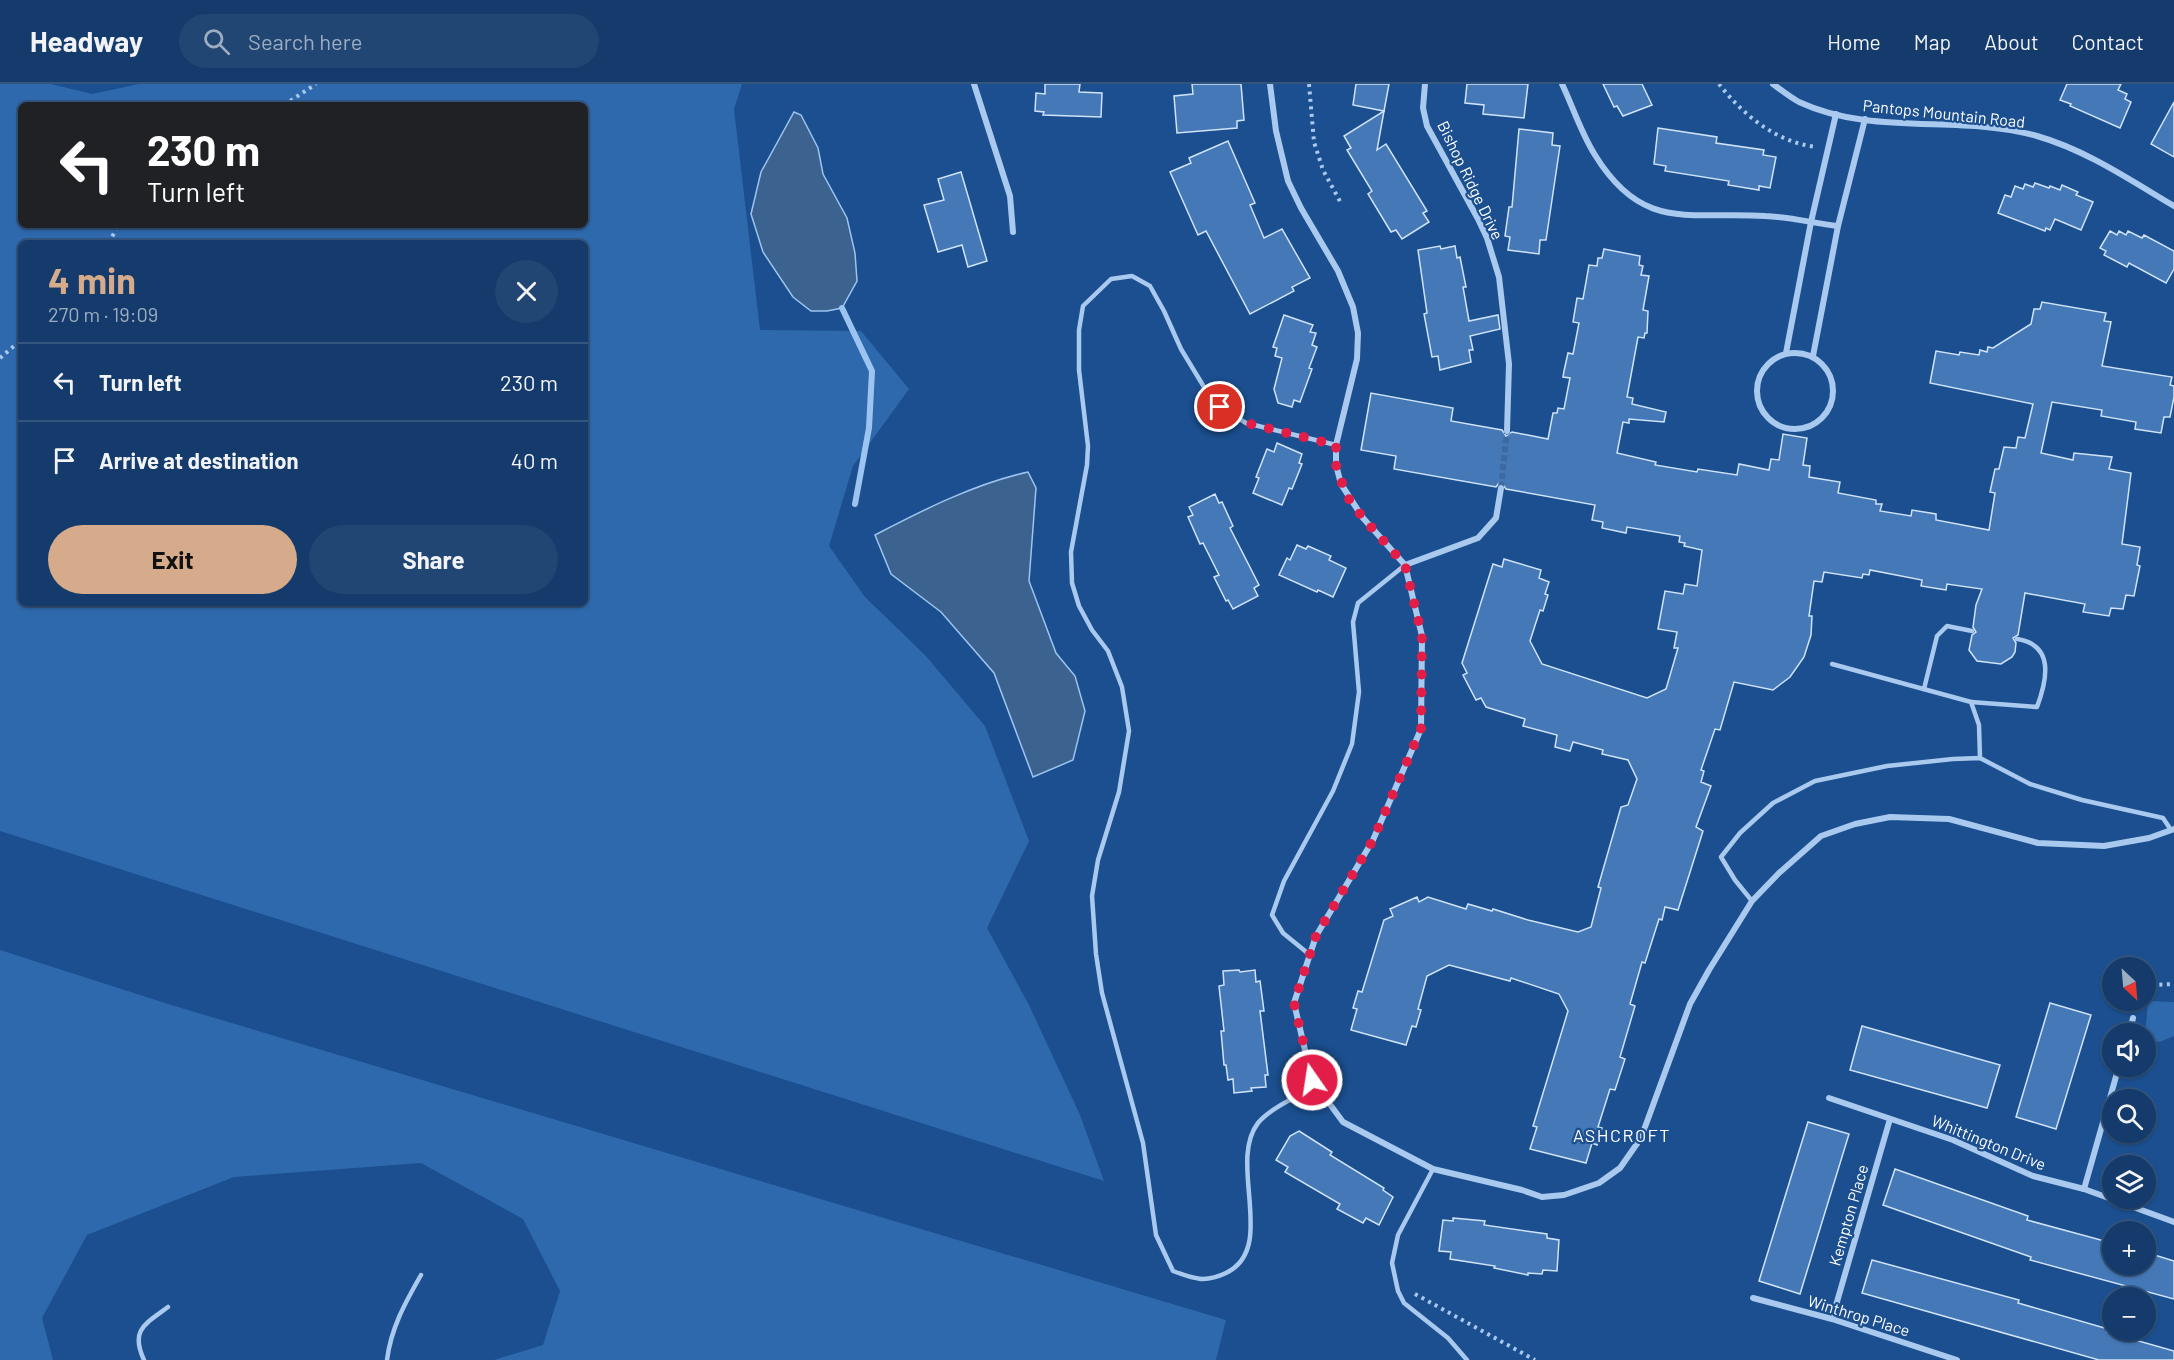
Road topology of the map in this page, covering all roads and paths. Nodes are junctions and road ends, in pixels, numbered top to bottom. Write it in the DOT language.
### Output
graph roads {
  1 [pos="316,84"];
  2 [pos="974,84"];
  3 [pos="1270,84"];
  4 [pos="1309,84"];
  5 [pos="1425,84"];
  6 [pos="1562,84"];
  7 [pos="1719,84"];
  8 [pos="1773,84"];
  9 [pos="289,102"];
  10 [pos="1836,114"];
  11 [pos="1865,119"];
  12 [pos="1817,148"];
  13 [pos="1342,205"];
  14 [pos="2174,206"];
  15 [pos="1811,222"];
  16 [pos="1838,226"];
  17 [pos="1013,232"];
  18 [pos="18,343"];
  19 [pos="1786,353"];
  20 [pos="1813,356"];
  21 [pos="0,358"];
  22 [pos="1507,431"];
  23 [pos="1336,445"];
  24 [pos="1501,488"];
  25 [pos="1405,565"];
  26 [pos="1972,631"];
  27 [pos="2017,639"];
  28 [pos="1832,664"];
  29 [pos="1924,689"];
  30 [pos="1971,702"];
  31 [pos="1980,758"];
  32 [pos="2173,830"];
  33 [pos="1752,901"];
  34 [pos="1310,955"];
  35 [pos="2174,984"];
  36 [pos="2156,985"];
  37 [pos="2133,1017"];
  38 [pos="2131,1023"];
  39 [pos="2116,1077"];
  40 [pos="1316,1086"];
  41 [pos="1828,1098"];
  42 [pos="1890,1119"];
  43 [pos="1433,1169"];
  44 [pos="2084,1190"];
  45 [pos="2174,1222"];
  46 [pos="421,1275"];
  47 [pos="1396,1284"];
  48 [pos="1753,1298"];
  49 [pos="168,1308"];
  50 [pos="1832,1319"];
  51 [pos="144,1360"];
  52 [pos="387,1360"];
  53 [pos="1467,1360"];
  54 [pos="1535,1360"];
  55 [pos="1957,1360"];
  1 -- 9 [label="path"];
  2 -- 17 [label="street"];
  3 -- 23 [label="street"];
  4 -- 13 [label="path"];
  5 -- 22 [label="street, Bishop Ridge Drive"];
  6 -- 15 [label="street"];
  7 -- 12 [label="path"];
  8 -- 10 [label="street, Pantops Mountain Road"];
  10 -- 11 [label="street, Pantops Mountain Road"];
  10 -- 15 [label="street"];
  11 -- 14 [label="street, Pantops Mountain Road"];
  11 -- 16 [label="street"];
  15 -- 16 [label="street"];
  15 -- 19 [label="street"];
  16 -- 20 [label="street"];
  18 -- 21 [label="path"];
  19 -- 20 [label="street"];
  19 -- 20 [label="street"];
  23 -- 25 [label="street"];
  23 -- 40 [label="lane"];
  24 -- 25 [label="street"];
  25 -- 34 [label="street"];
  25 -- 34 [label="lane"];
  26 -- 29 [label="lane"];
  27 -- 30 [label="lane"];
  28 -- 29 [label="lane"];
  29 -- 30 [label="lane"];
  30 -- 31 [label="lane"];
  31 -- 32 [label="lane"];
  31 -- 33 [label="lane"];
  32 -- 33 [label="street"];
  33 -- 43 [label="street"];
  34 -- 40 [label="street"];
  35 -- 36 [label="path"];
  37 -- 38 [label="street"];
  39 -- 44 [label="street"];
  40 -- 43 [label="street"];
  41 -- 42 [label="street, Whittington Drive"];
  42 -- 44 [label="street, Whittington Drive"];
  42 -- 50 [label="street, Kempton Place"];
  43 -- 47 [label="lane"];
  44 -- 45 [label="street, Whittington Drive"];
  46 -- 52 [label="lane"];
  47 -- 53 [label="lane"];
  47 -- 54 [label="path"];
  48 -- 50 [label="street, Winthrop Place"];
  49 -- 51 [label="lane"];
  50 -- 55 [label="street, Winthrop Place"];
}
